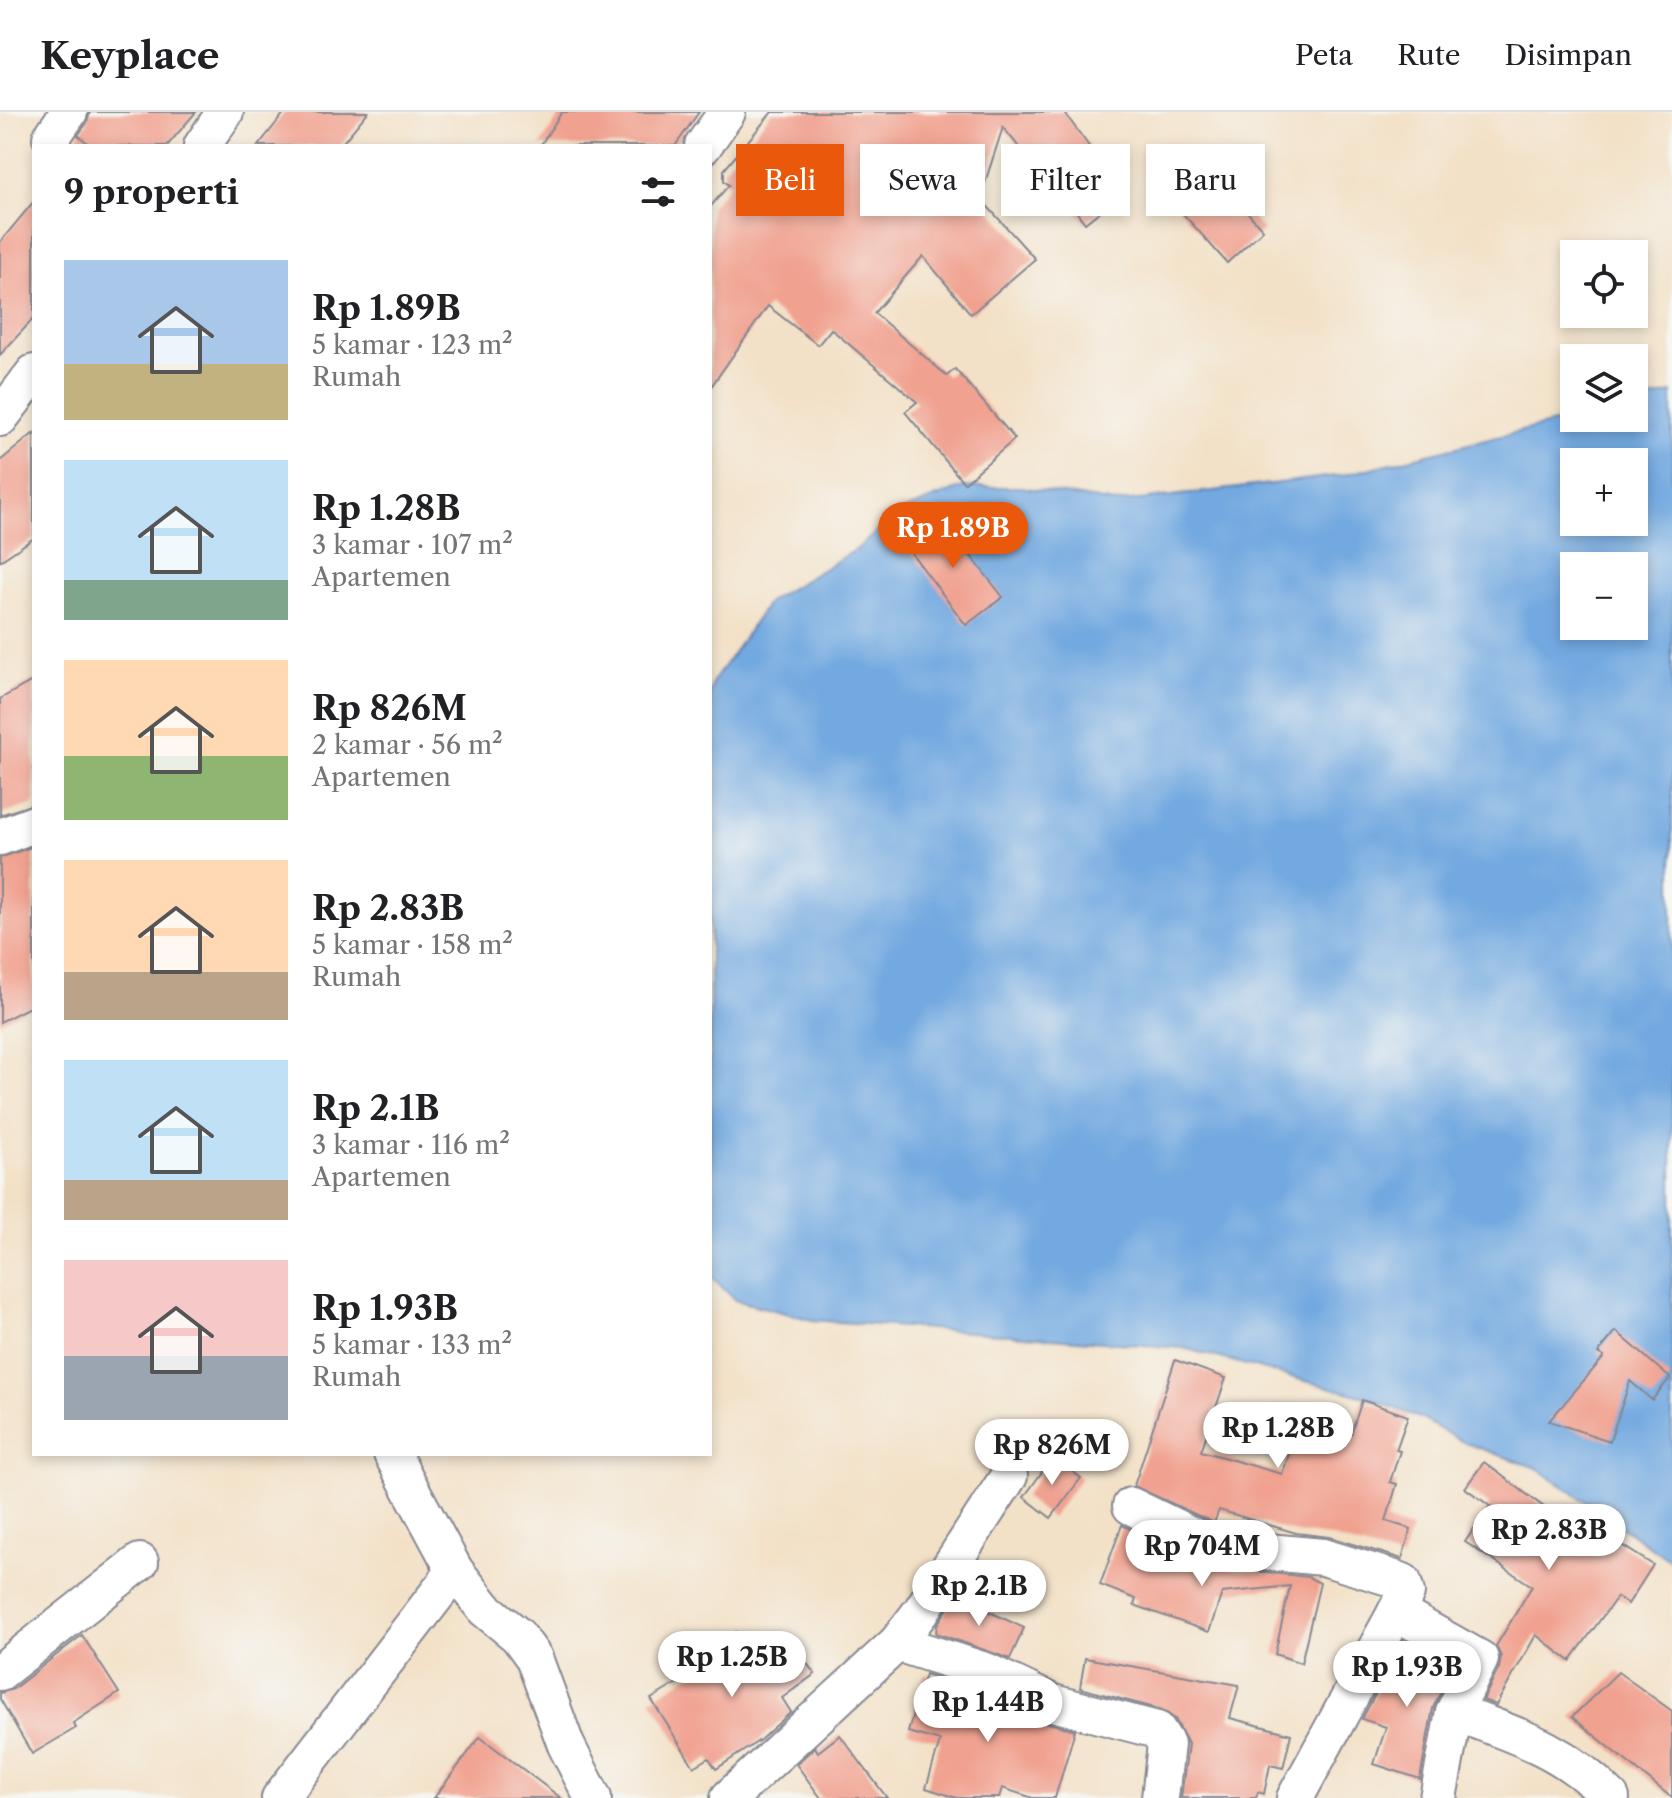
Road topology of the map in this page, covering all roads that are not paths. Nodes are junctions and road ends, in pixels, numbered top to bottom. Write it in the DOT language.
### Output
graph roads {
  1 [pos="225,112"];
  2 [pos="727,112"];
  3 [pos="203,144"];
  4 [pos="704,144"];
  5 [pos="32,376"];
  6 [pos="0,418"];
  7 [pos="32,825"];
  8 [pos="0,837"];
  9 [pos="393,1456"];
  10 [pos="1009,1476"];
  11 [pos="1131,1506"];
  12 [pos="140,1562"];
  13 [pos="455,1571"];
  14 [pos="1396,1612"];
  15 [pos="897,1643"];
  16 [pos="0,1672"];
  17 [pos="1454,1712"];
  18 [pos="280,1798"];
  19 [pos="593,1798"];
  20 [pos="729,1798"];
  21 [pos="1160,1798"];
  22 [pos="1295,1798"];
  23 [pos="1438,1798"];
  24 [pos="1611,1798"];
  1 -- 3 [label="street"];
  2 -- 4 [label="street"];
  5 -- 6 [label="street"];
  7 -- 8 [label="street"];
  9 -- 13 [label="street"];
  10 -- 15 [label="street"];
  11 -- 14 [label="street"];
  12 -- 16 [label="street"];
  13 -- 18 [label="street"];
  13 -- 19 [label="street"];
  14 -- 17 [label="street"];
  14 -- 22 [label="street"];
  15 -- 20 [label="street"];
  15 -- 21 [label="street"];
  17 -- 23 [label="street"];
  17 -- 24 [label="street"];
}
